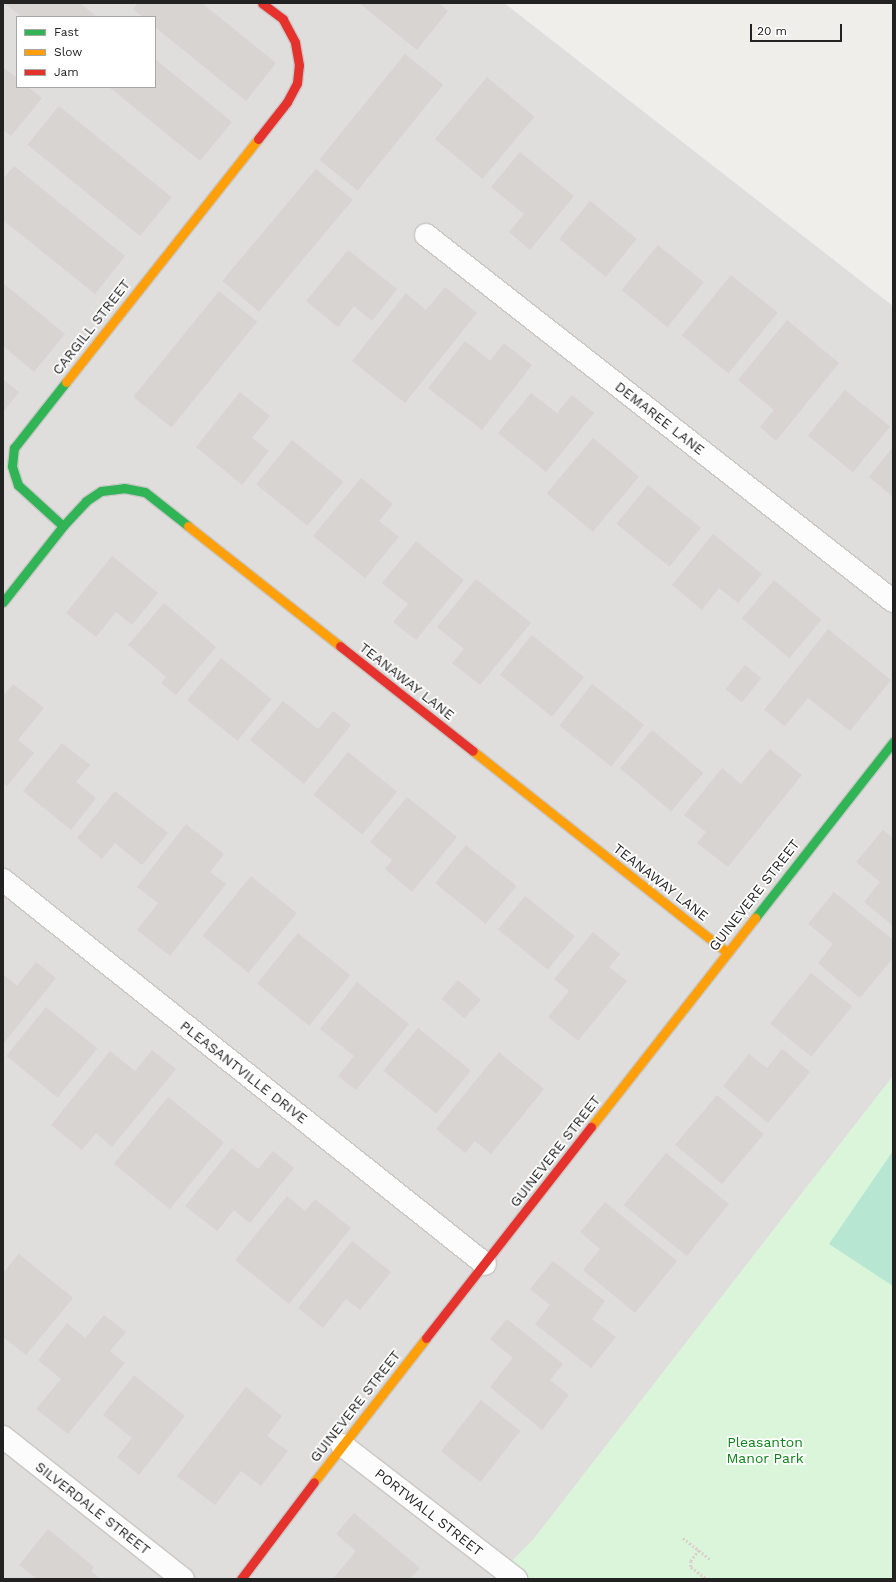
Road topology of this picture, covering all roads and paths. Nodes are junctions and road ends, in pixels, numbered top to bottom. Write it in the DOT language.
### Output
graph roads {
  1 [pos="262,3"];
  2 [pos="426,235"];
  3 [pos="63,526"];
  4 [pos="893,601"];
  5 [pos="3,602"];
  6 [pos="893,742"];
  7 [pos="3,880"];
  8 [pos="727,952"];
  9 [pos="485,1264"];
  10 [pos="3,1437"];
  11 [pos="342,1445"];
  12 [pos="683,1538"];
  13 [pos="699,1550"];
  14 [pos="710,1559"];
  15 [pos="183,1579"];
  16 [pos="242,1579"];
  17 [pos="516,1579"];
  18 [pos="707,1579"];
  1 -- 3 [label="street, CARGILL STREET"];
  2 -- 4 [label="street, DEMAREE LANE"];
  3 -- 5 [label="street"];
  3 -- 8 [label="street, TEANAWAY LANE"];
  6 -- 8 [label="street, GUINEVERE STREET"];
  7 -- 9 [label="street, PLEASANTVILLE DRIVE"];
  8 -- 9 [label="street, GUINEVERE STREET"];
  9 -- 11 [label="street, GUINEVERE STREET"];
  10 -- 15 [label="street, SILVERDALE STREET"];
  11 -- 16 [label="street, GUINEVERE STREET"];
  11 -- 17 [label="street, PORTWALL STREET"];
  12 -- 13 [label="path"];
  13 -- 14 [label="path"];
  13 -- 18 [label="path"];
}
